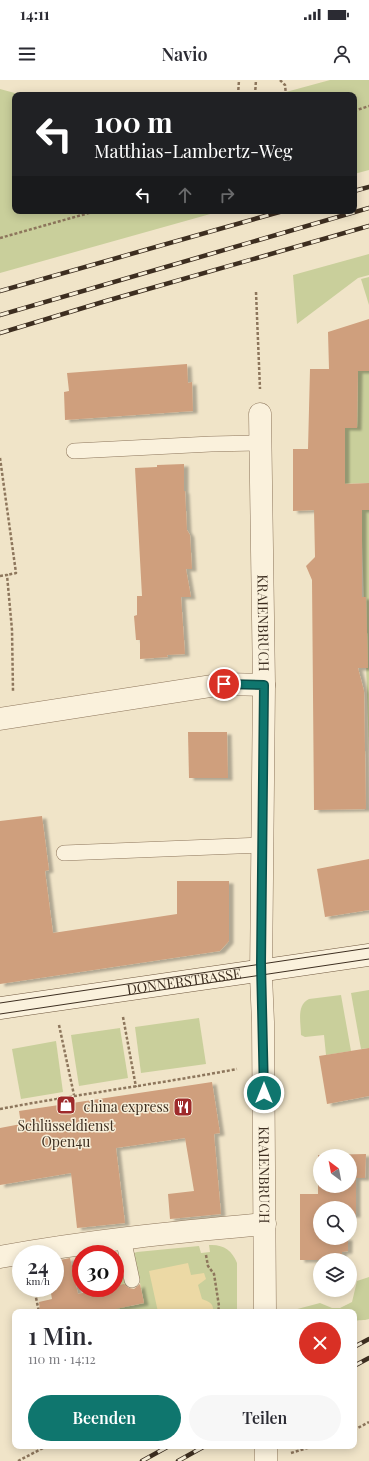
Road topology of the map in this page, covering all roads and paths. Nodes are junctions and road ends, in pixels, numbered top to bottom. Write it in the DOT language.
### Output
graph roads {
  1 [pos="239,80"];
  2 [pos="256,80"];
  3 [pos="280,80"];
  4 [pos="238,92"];
  5 [pos="255,92"];
  6 [pos="286,92"];
  7 [pos="369,106"];
  8 [pos="357,110"];
  9 [pos="85,214"];
  10 [pos="0,238"];
  11 [pos="256,292"];
  12 [pos="260,391"];
  13 [pos="260,414"];
  14 [pos="261,443"];
  15 [pos="74,451"];
  16 [pos="0,458"];
  17 [pos="7,575"];
  18 [pos="0,576"];
  19 [pos="264,685"];
  20 [pos="8,718"];
  21 [pos="263,846"];
  22 [pos="64,853"];
  23 [pos="369,955"];
  24 [pos="261,970"];
  25 [pos="118,991"];
  26 [pos="54,1001"];
  27 [pos="0,1008"];
  28 [pos="263,1064"];
  29 [pos="136,1087"];
  30 [pos="74,1095"];
  31 [pos="0,1109"];
  32 [pos="265,1224"];
  33 [pos="123,1238"];
  34 [pos="206,1253"];
  35 [pos="0,1257"];
  36 [pos="132,1280"];
  37 [pos="36,1297"];
  38 [pos="38,1309"];
  39 [pos="218,1309"];
  40 [pos="265,1309"];
  41 [pos="369,1422"];
  42 [pos="357,1428"];
  43 [pos="41,1449"];
  44 [pos="266,1449"];
  45 [pos="18,1461"];
  46 [pos="266,1461"];
  1 -- 4 [label="path"];
  2 -- 5 [label="path"];
  3 -- 6 [label="path"];
  7 -- 8 [label="path"];
  9 -- 10 [label="path"];
  11 -- 12 [label="path"];
  13 -- 14 [label="street, KRAIENBRUCH"];
  14 -- 15 [label="lane"];
  14 -- 19 [label="street, KRAIENBRUCH"];
  16 -- 17 [label="path"];
  17 -- 18 [label="path"];
  17 -- 20 [label="path"];
  19 -- 20 [label="street"];
  19 -- 21 [label="street, KRAIENBRUCH"];
  21 -- 22 [label="lane"];
  21 -- 24 [label="street, KRAIENBRUCH"];
  23 -- 24 [label="street, DONNERSTRASSE"];
  24 -- 25 [label="street, DONNERSTRASSE"];
  24 -- 28 [label="street, KRAIENBRUCH"];
  25 -- 26 [label="street, DONNERSTRASSE"];
  25 -- 29 [label="path"];
  26 -- 27 [label="street, DONNERSTRASSE"];
  26 -- 30 [label="path"];
  28 -- 29 [label="path"];
  28 -- 32 [label="street, KRAIENBRUCH"];
  29 -- 30 [label="path"];
  30 -- 31 [label="path"];
  32 -- 33 [label="street"];
  32 -- 40 [label="street, KRAIENBRUCH"];
  33 -- 35 [label="street"];
  33 -- 36 [label="lane"];
  34 -- 39 [label="path"];
  37 -- 38 [label="path"];
  41 -- 42 [label="path"];
  43 -- 45 [label="path"];
  44 -- 46 [label="street"];
}
